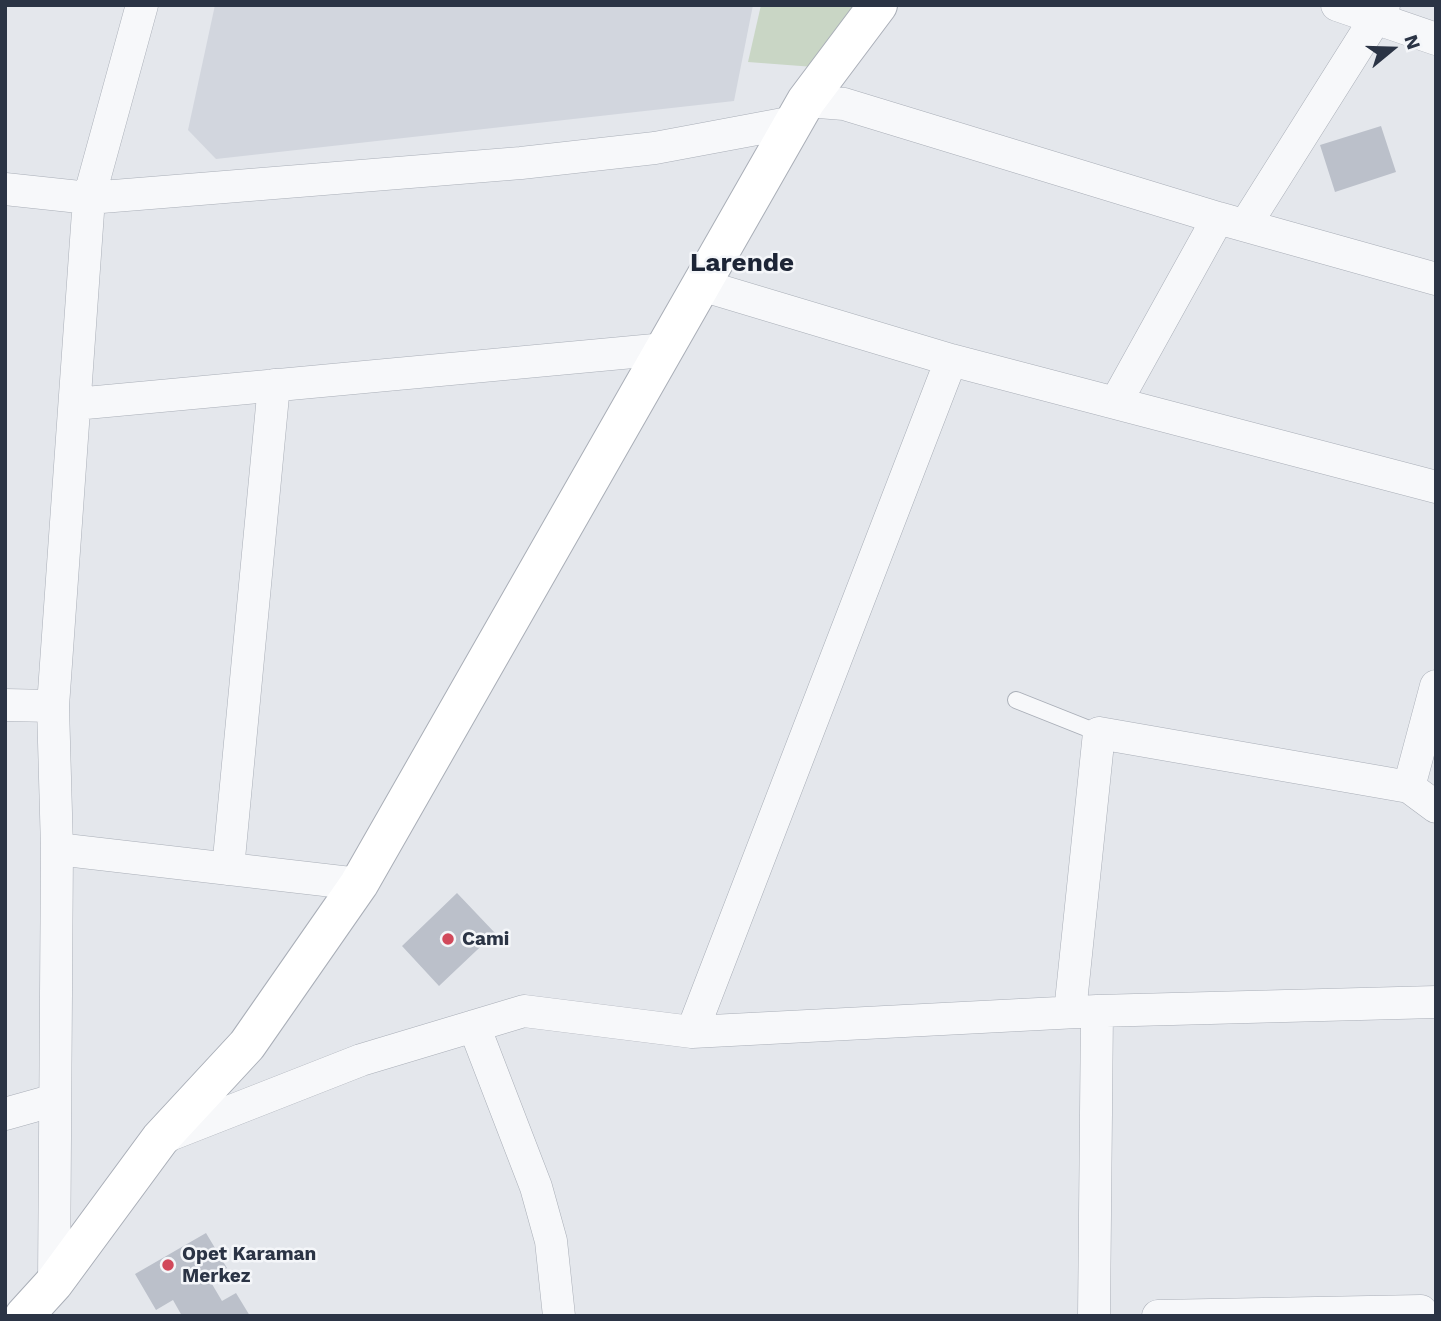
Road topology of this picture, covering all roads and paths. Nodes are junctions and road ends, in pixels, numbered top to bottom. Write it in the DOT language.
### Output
graph roads {
  1 [pos="142,5"];
  2 [pos="878,5"];
  3 [pos="1337,5"];
  4 [pos="1380,12"];
  5 [pos="1436,38"];
  6 [pos="800,111"];
  7 [pos="5,189"];
  8 [pos="89,198"];
  9 [pos="1232,221"];
  10 [pos="1436,279"];
  11 [pos="701,285"];
  12 [pos="665,349"];
  13 [pos="951,360"];
  14 [pos="274,385"];
  15 [pos="1116,402"];
  16 [pos="75,404"];
  17 [pos="1436,487"];
  18 [pos="1436,685"];
  19 [pos="1016,700"];
  20 [pos="5,705"];
  21 [pos="53,706"];
  22 [pos="1099,733"];
  23 [pos="1409,787"];
  24 [pos="1436,807"];
  25 [pos="57,849"];
  26 [pos="228,869"];
  27 [pos="359,884"];
  28 [pos="1436,1002"];
  29 [pos="1084,1012"];
  30 [pos="474,1026"];
  31 [pos="692,1032"];
  32 [pos="55,1100"];
  33 [pos="5,1114"];
  34 [pos="160,1139"];
  35 [pos="54,1283"];
  36 [pos="23,1316"];
  37 [pos="559,1316"];
  38 [pos="1094,1316"];
  39 [pos="1158,1316"];
  40 [pos="1422,1316"];
  1 -- 8 [label="street"];
  2 -- 6 [label="main road"];
  3 -- 4 [label="street"];
  4 -- 5 [label="street"];
  4 -- 9 [label="street"];
  6 -- 8 [label="street"];
  6 -- 9 [label="street"];
  6 -- 11 [label="main road"];
  7 -- 8 [label="street"];
  8 -- 16 [label="street"];
  9 -- 10 [label="street"];
  9 -- 15 [label="street"];
  11 -- 12 [label="main road"];
  11 -- 13 [label="street"];
  12 -- 14 [label="street"];
  12 -- 27 [label="main road"];
  13 -- 15 [label="street"];
  13 -- 31 [label="street"];
  14 -- 16 [label="street"];
  14 -- 26 [label="street"];
  15 -- 17 [label="street"];
  16 -- 21 [label="street"];
  18 -- 23 [label="street"];
  19 -- 22 [label="lane"];
  20 -- 21 [label="street"];
  21 -- 25 [label="street"];
  22 -- 23 [label="street"];
  22 -- 29 [label="street"];
  23 -- 24 [label="street"];
  25 -- 26 [label="street"];
  25 -- 32 [label="street"];
  26 -- 27 [label="street"];
  27 -- 34 [label="main road"];
  28 -- 29 [label="street"];
  29 -- 31 [label="street"];
  29 -- 38 [label="street"];
  30 -- 31 [label="street"];
  30 -- 34 [label="street"];
  30 -- 37 [label="street"];
  32 -- 33 [label="street"];
  32 -- 35 [label="street"];
  34 -- 35 [label="main road"];
  35 -- 36 [label="main road"];
  39 -- 40 [label="street"];
}
